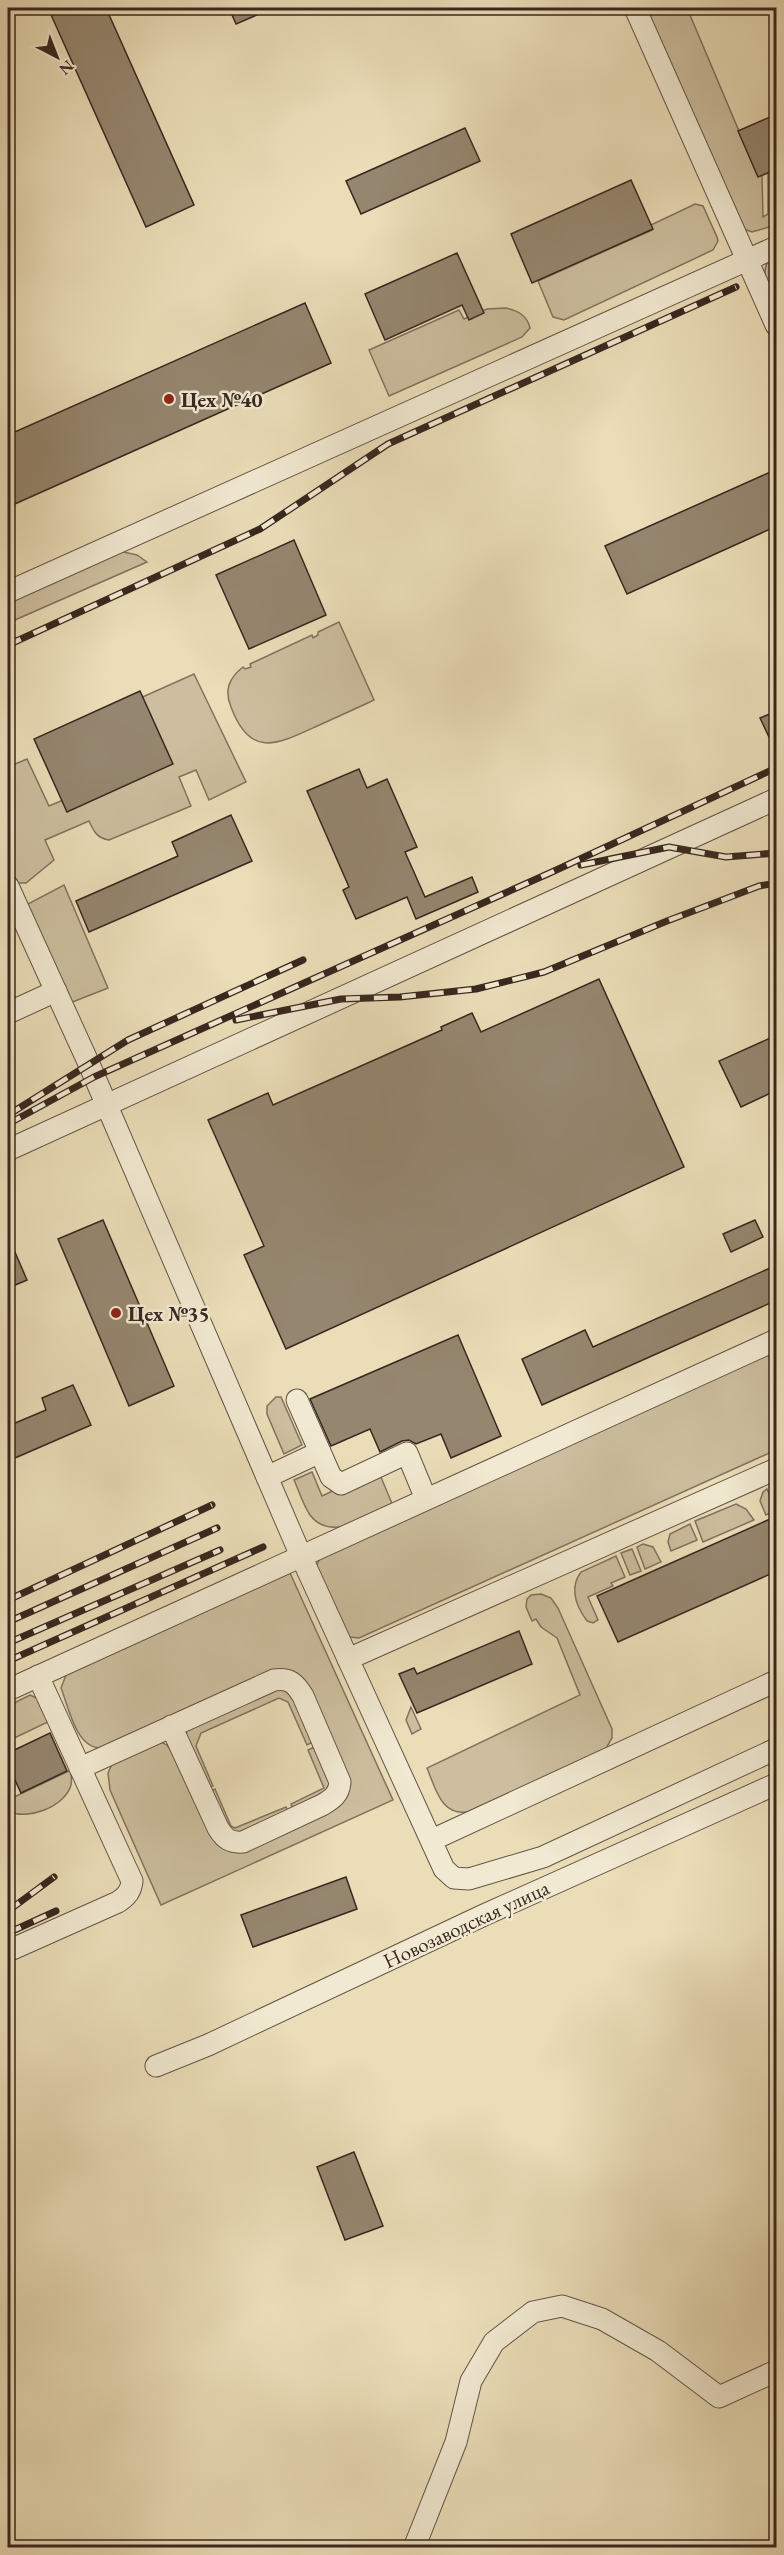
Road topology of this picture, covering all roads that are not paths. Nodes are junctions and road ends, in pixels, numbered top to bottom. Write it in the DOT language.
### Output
graph roads {
  1 [pos="635,8"];
  2 [pos="777,247"];
  3 [pos="747,260"];
  4 [pos="777,325"];
  5 [pos="8,592"];
  6 [pos="777,799"];
  7 [pos="8,886"];
  8 [pos="56,991"];
  9 [pos="8,1013"];
  10 [pos="105,1106"];
  11 [pos="8,1150"];
  12 [pos="777,1340"];
  13 [pos="297,1400"];
  14 [pos="320,1452"];
  15 [pos="777,1469"];
  16 [pos="267,1477"];
  17 [pos="426,1499"];
  18 [pos="301,1556"];
  19 [pos="348,1659"];
  20 [pos="38,1676"];
  21 [pos="777,1681"];
  22 [pos="8,1690"];
  23 [pos="171,1726"];
  24 [pos="777,1749"];
  25 [pos="80,1768"];
  26 [pos="777,1784"];
  27 [pos="432,1840"];
  28 [pos="8,1951"];
  29 [pos="156,2066"];
  30 [pos="777,2371"];
  31 [pos="414,2547"];
  1 -- 3 [label="street"];
  2 -- 3 [label="street"];
  3 -- 4 [label="street"];
  3 -- 5 [label="street"];
  6 -- 10 [label="street"];
  7 -- 8 [label="street"];
  8 -- 9 [label="street"];
  8 -- 10 [label="street"];
  10 -- 11 [label="street"];
  10 -- 16 [label="street"];
  12 -- 17 [label="street"];
  13 -- 14 [label="street"];
  14 -- 16 [label="street"];
  14 -- 17 [label="street"];
  15 -- 19 [label="street"];
  16 -- 18 [label="street"];
  17 -- 18 [label="street"];
  18 -- 19 [label="street"];
  18 -- 20 [label="street"];
  19 -- 27 [label="street"];
  20 -- 22 [label="street"];
  20 -- 25 [label="street"];
  21 -- 27 [label="street"];
  23 -- 23 [label="street"];
  23 -- 25 [label="street"];
  24 -- 27 [label="street"];
  25 -- 28 [label="street"];
  26 -- 29 [label="street, Новозаводская улица"];
  30 -- 31 [label="street"];
}
